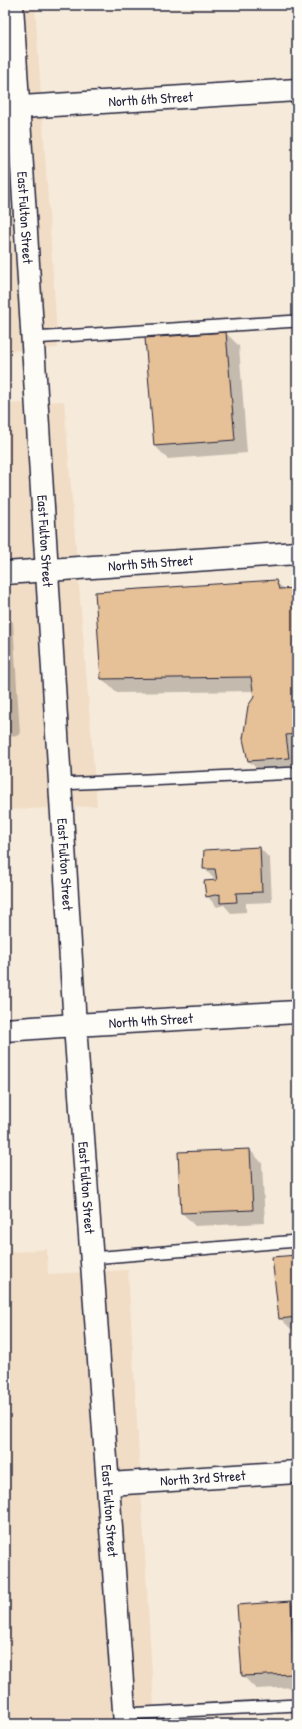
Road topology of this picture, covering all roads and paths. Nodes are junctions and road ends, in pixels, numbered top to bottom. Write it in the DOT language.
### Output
graph roads {
  1 [pos="12,5"];
  2 [pos="297,90"];
  3 [pos="12,108"];
  4 [pos="297,321"];
  5 [pos="33,338"];
  6 [pos="297,553"];
  7 [pos="48,570"];
  8 [pos="5,573"];
  9 [pos="297,773"];
  10 [pos="61,784"];
  11 [pos="297,1012"];
  12 [pos="75,1025"];
  13 [pos="5,1030"];
  14 [pos="297,1241"];
  15 [pos="92,1258"];
  16 [pos="297,1472"];
  17 [pos="109,1484"];
  18 [pos="297,1705"];
  19 [pos="125,1719"];
  1 -- 3 [label="main road, East Fulton Street"];
  2 -- 3 [label="main road, North 6th Street"];
  3 -- 5 [label="main road, East Fulton Street"];
  4 -- 5 [label="lane"];
  5 -- 7 [label="main road, East Fulton Street"];
  6 -- 7 [label="main road, North 5th Street"];
  7 -- 8 [label="main road, North 5th Street"];
  7 -- 10 [label="main road, East Fulton Street"];
  9 -- 10 [label="lane"];
  10 -- 12 [label="main road, East Fulton Street"];
  11 -- 12 [label="main road, North 4th Street"];
  12 -- 13 [label="main road, North 4th Street"];
  12 -- 15 [label="main road, East Fulton Street"];
  14 -- 15 [label="lane"];
  15 -- 17 [label="main road, East Fulton Street"];
  16 -- 17 [label="main road, North 3rd Street"];
  17 -- 19 [label="main road, East Fulton Street"];
  18 -- 19 [label="lane"];
}
